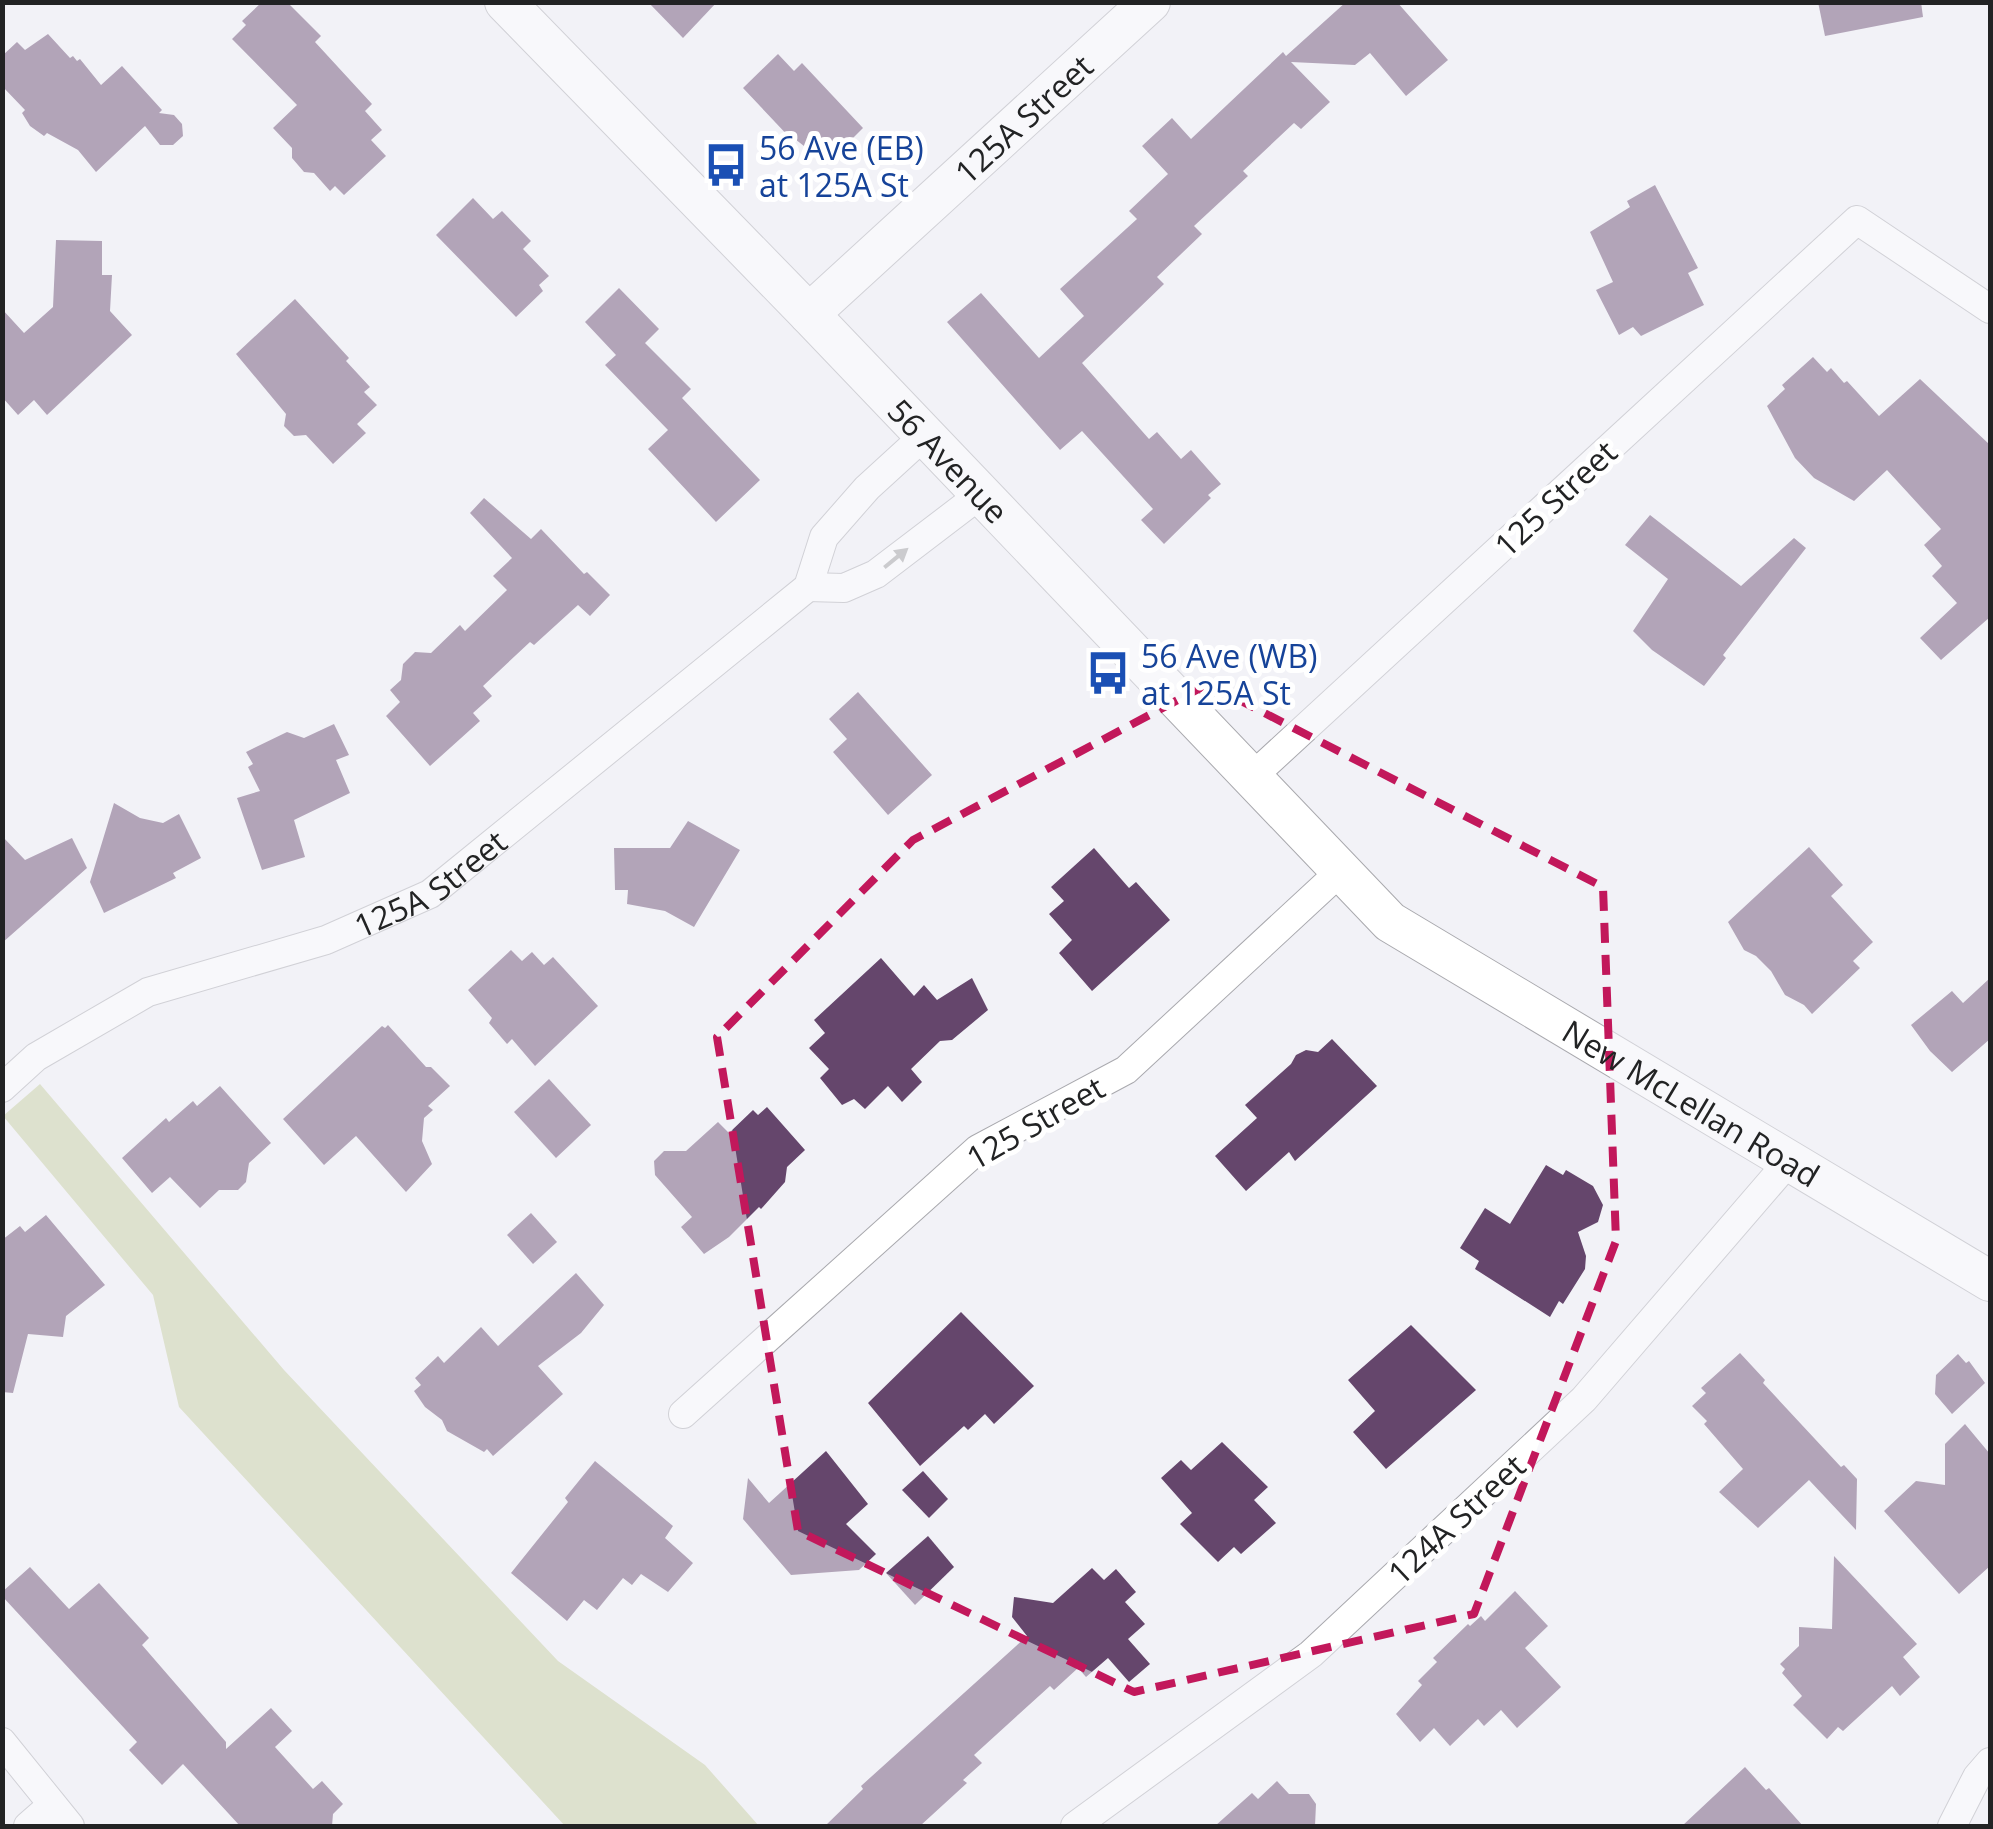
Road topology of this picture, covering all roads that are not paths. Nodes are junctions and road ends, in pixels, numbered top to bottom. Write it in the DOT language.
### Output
graph roads {
  1 [pos="504,2"];
  2 [pos="1150,2"];
  3 [pos="1990,309"];
  4 [pos="809,314"];
  5 [pos="925,435"];
  6 [pos="981,494"];
  7 [pos="808,587"];
  8 [pos="1254,776"];
  9 [pos="1342,870"];
  10 [pos="1390,922"];
  11 [pos="2,1088"];
  12 [pos="1790,1160"];
  13 [pos="1990,1280"];
  14 [pos="684,1414"];
  15 [pos="2,1742"];
  16 [pos="1990,1762"];
  17 [pos="62,1816"];
  18 [pos="28,1826"];
  19 [pos="1075,1826"];
  20 [pos="1952,1826"];
  1 -- 4 [label="street, 56 Avenue"];
  2 -- 4 [label="street, 125A Street"];
  3 -- 8 [label="street, 125 Street"];
  4 -- 5 [label="street, 56 Avenue"];
  5 -- 6 [label="street, 56 Avenue"];
  5 -- 7 [label="street"];
  7 -- 6 [label="street, one-way"];
  6 -- 8 [label="street, 56 Avenue"];
  7 -- 11 [label="street, 125A Street"];
  8 -- 9 [label="street, 56 Avenue"];
  9 -- 10 [label="street, 56 Avenue"];
  9 -- 14 [label="street, 125 Street"];
  10 -- 12 [label="street, New McLellan Road"];
  12 -- 13 [label="street, New McLellan Road"];
  12 -- 19 [label="street, 124A Street"];
  15 -- 17 [label="street"];
  16 -- 20 [label="street"];
  17 -- 18 [label="street"];
}
